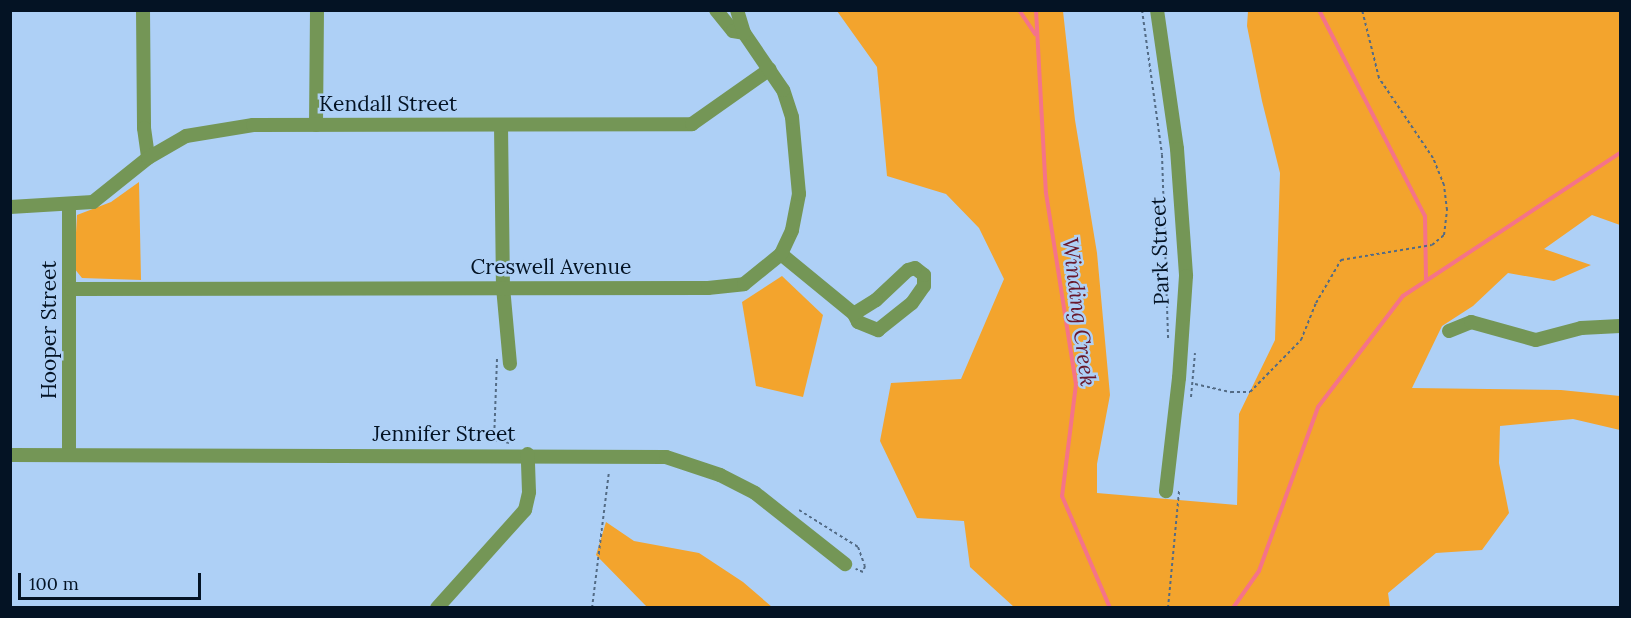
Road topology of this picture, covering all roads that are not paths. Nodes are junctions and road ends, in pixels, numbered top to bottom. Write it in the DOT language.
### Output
graph roads {
  1 [pos="143,10"];
  2 [pos="317,10"];
  3 [pos="716,10"];
  4 [pos="738,10"];
  5 [pos="1157,10"];
  6 [pos="744,33"];
  7 [pos="770,69"];
  8 [pos="316,125"];
  9 [pos="501,125"];
  10 [pos="148,158"];
  11 [pos="69,206"];
  12 [pos="10,207"];
  13 [pos="781,254"];
  14 [pos="503,287"];
  15 [pos="71,289"];
  16 [pos="854,314"];
  17 [pos="1620,326"];
  18 [pos="1449,331"];
  19 [pos="510,364"];
  20 [pos="69,454"];
  21 [pos="528,454"];
  22 [pos="10,455"];
  23 [pos="1166,491"];
  24 [pos="845,564"];
  25 [pos="437,608"];
  1 -- 10 [label="street"];
  2 -- 8 [label="street"];
  3 -- 6 [label="street, Creswell Avenue"];
  4 -- 6 [label="street, Creswell Avenue"];
  5 -- 23 [label="street, Park Street"];
  6 -- 7 [label="street, Creswell Avenue"];
  7 -- 9 [label="street, Kendall Street"];
  7 -- 13 [label="street, Creswell Avenue"];
  8 -- 9 [label="street, Kendall Street"];
  8 -- 10 [label="street, Kendall Street"];
  9 -- 14 [label="street"];
  10 -- 11 [label="street, Kendall Street"];
  11 -- 12 [label="street, Kendall Street"];
  11 -- 15 [label="street, Hooper Street"];
  13 -- 14 [label="street, Creswell Avenue"];
  13 -- 16 [label="street"];
  14 -- 15 [label="street, Creswell Avenue"];
  14 -- 19 [label="street"];
  15 -- 20 [label="street, Hooper Street"];
  16 -- 16 [label="street"];
  17 -- 18 [label="street"];
  20 -- 21 [label="street, Jennifer Street"];
  20 -- 22 [label="street, Jennifer Street"];
  21 -- 24 [label="street, Jennifer Street"];
  21 -- 25 [label="street"];
}
